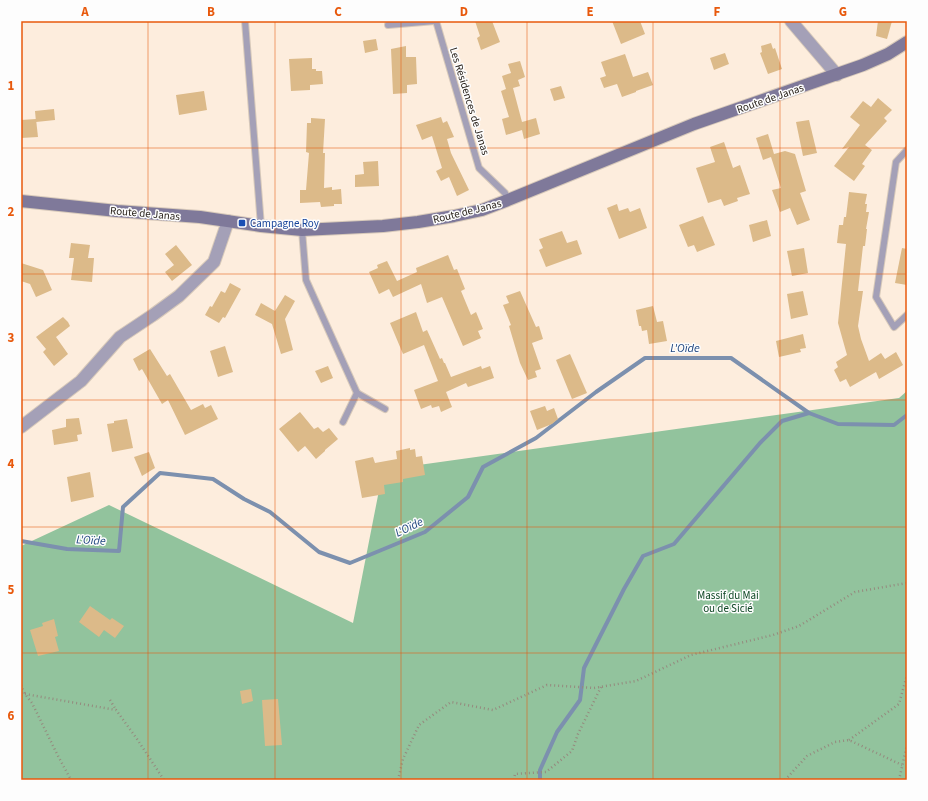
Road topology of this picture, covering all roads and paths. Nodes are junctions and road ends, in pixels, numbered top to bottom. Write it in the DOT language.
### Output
graph roads {
  1 [pos="245,21"];
  2 [pos="435,21"];
  3 [pos="791,21"];
  4 [pos="388,25"];
  5 [pos="907,42"];
  6 [pos="836,75"];
  7 [pos="907,150"];
  8 [pos="508,200"];
  9 [pos="21,201"];
  10 [pos="228,221"];
  11 [pos="261,226"];
  12 [pos="302,230"];
  13 [pos="907,315"];
  14 [pos="357,393"];
  15 [pos="385,410"];
  16 [pos="343,422"];
  17 [pos="21,427"];
  18 [pos="907,583"];
  19 [pos="907,675"];
  20 [pos="21,685"];
  21 [pos="602,686"];
  22 [pos="23,695"];
  23 [pos="110,700"];
  24 [pos="116,710"];
  25 [pos="849,740"];
  26 [pos="907,745"];
  27 [pos="902,765"];
  28 [pos="71,780"];
  29 [pos="164,780"];
  30 [pos="398,780"];
  31 [pos="514,780"];
  32 [pos="785,780"];
  33 [pos="899,780"];
  1 -- 11 [label="lane"];
  2 -- 4 [label="lane"];
  2 -- 8 [label="lane, Les Résidences de Janas"];
  3 -- 6 [label="street"];
  5 -- 6 [label="street, Route de Janas"];
  6 -- 8 [label="street, Route de Janas"];
  7 -- 13 [label="lane"];
  8 -- 12 [label="street, Route de Janas"];
  9 -- 10 [label="street, Route de Janas"];
  10 -- 11 [label="street, Route de Janas"];
  10 -- 17 [label="street"];
  11 -- 12 [label="street, Route de Janas"];
  12 -- 14 [label="lane"];
  14 -- 15 [label="lane"];
  14 -- 16 [label="lane"];
  18 -- 21 [label="path"];
  19 -- 25 [label="path"];
  20 -- 22 [label="path"];
  21 -- 30 [label="path"];
  21 -- 31 [label="path"];
  22 -- 24 [label="path"];
  22 -- 28 [label="path"];
  23 -- 24 [label="path"];
  24 -- 29 [label="path"];
  25 -- 27 [label="path"];
  25 -- 32 [label="path"];
  26 -- 27 [label="path"];
  27 -- 33 [label="path"];
}
